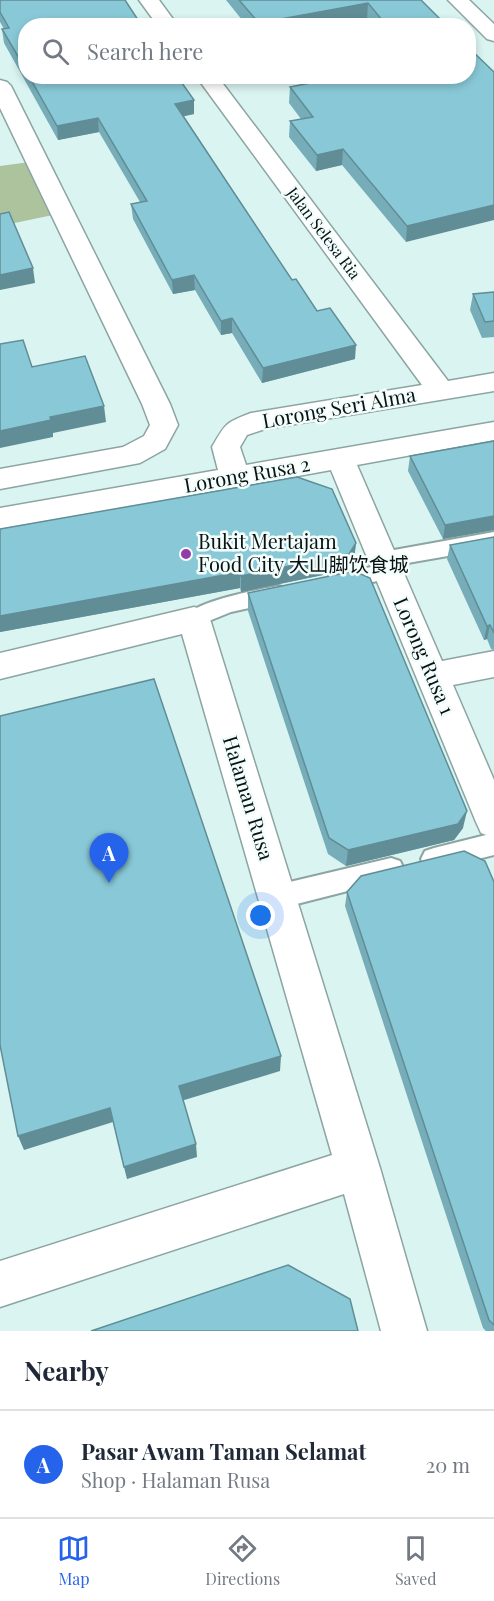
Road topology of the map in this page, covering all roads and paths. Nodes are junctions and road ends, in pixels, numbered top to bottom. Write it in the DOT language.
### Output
graph roads {
  1 [pos="149,0"];
  2 [pos="458,0"];
  3 [pos="162,18"];
  4 [pos="494,35"];
  5 [pos="212,84"];
  6 [pos="0,86"];
  7 [pos="494,382"];
  8 [pos="441,391"];
  9 [pos="494,431"];
  10 [pos="130,456"];
  11 [pos="340,458"];
  12 [pos="235,477"];
  13 [pos="0,478"];
  14 [pos="142,494"];
  15 [pos="0,519"];
  16 [pos="494,540"];
  17 [pos="386,566"];
  18 [pos="319,586"];
  19 [pos="296,591"];
  20 [pos="194,619"];
  21 [pos="494,664"];
  22 [pos="0,666"];
  23 [pos="432,676"];
  24 [pos="492,810"];
  25 [pos="494,844"];
  26 [pos="277,897"];
  27 [pos="358,1168"];
  28 [pos="0,1284"];
  29 [pos="404,1331"];
  1 -- 3 [label="street"];
  2 -- 4 [label="street"];
  5 -- 8 [label="street, Jalan Selesa Ria"];
  6 -- 10 [label="street"];
  7 -- 8 [label="street, Lorong Seri Alma"];
  8 -- 12 [label="street, Lorong Seri Alma"];
  9 -- 11 [label="street, Lorong Rusa 2"];
  10 -- 13 [label="street"];
  10 -- 14 [label="street"];
  11 -- 12 [label="street, Lorong Rusa 2"];
  11 -- 17 [label="street, Lorong Rusa 1"];
  12 -- 14 [label="street, Lorong Rusa 2"];
  14 -- 15 [label="street, Lorong Rusa 2"];
  16 -- 17 [label="lane"];
  17 -- 18 [label="lane"];
  17 -- 23 [label="street, Lorong Rusa 1"];
  19 -- 20 [label="lane"];
  20 -- 22 [label="street"];
  20 -- 26 [label="street, Halaman Rusa"];
  21 -- 23 [label="street"];
  23 -- 24 [label="street, Lorong Rusa 1"];
  25 -- 26 [label="lane"];
  26 -- 27 [label="street, Halaman Rusa"];
  27 -- 28 [label="street"];
  27 -- 29 [label="street, Halaman Rusa"];
}
